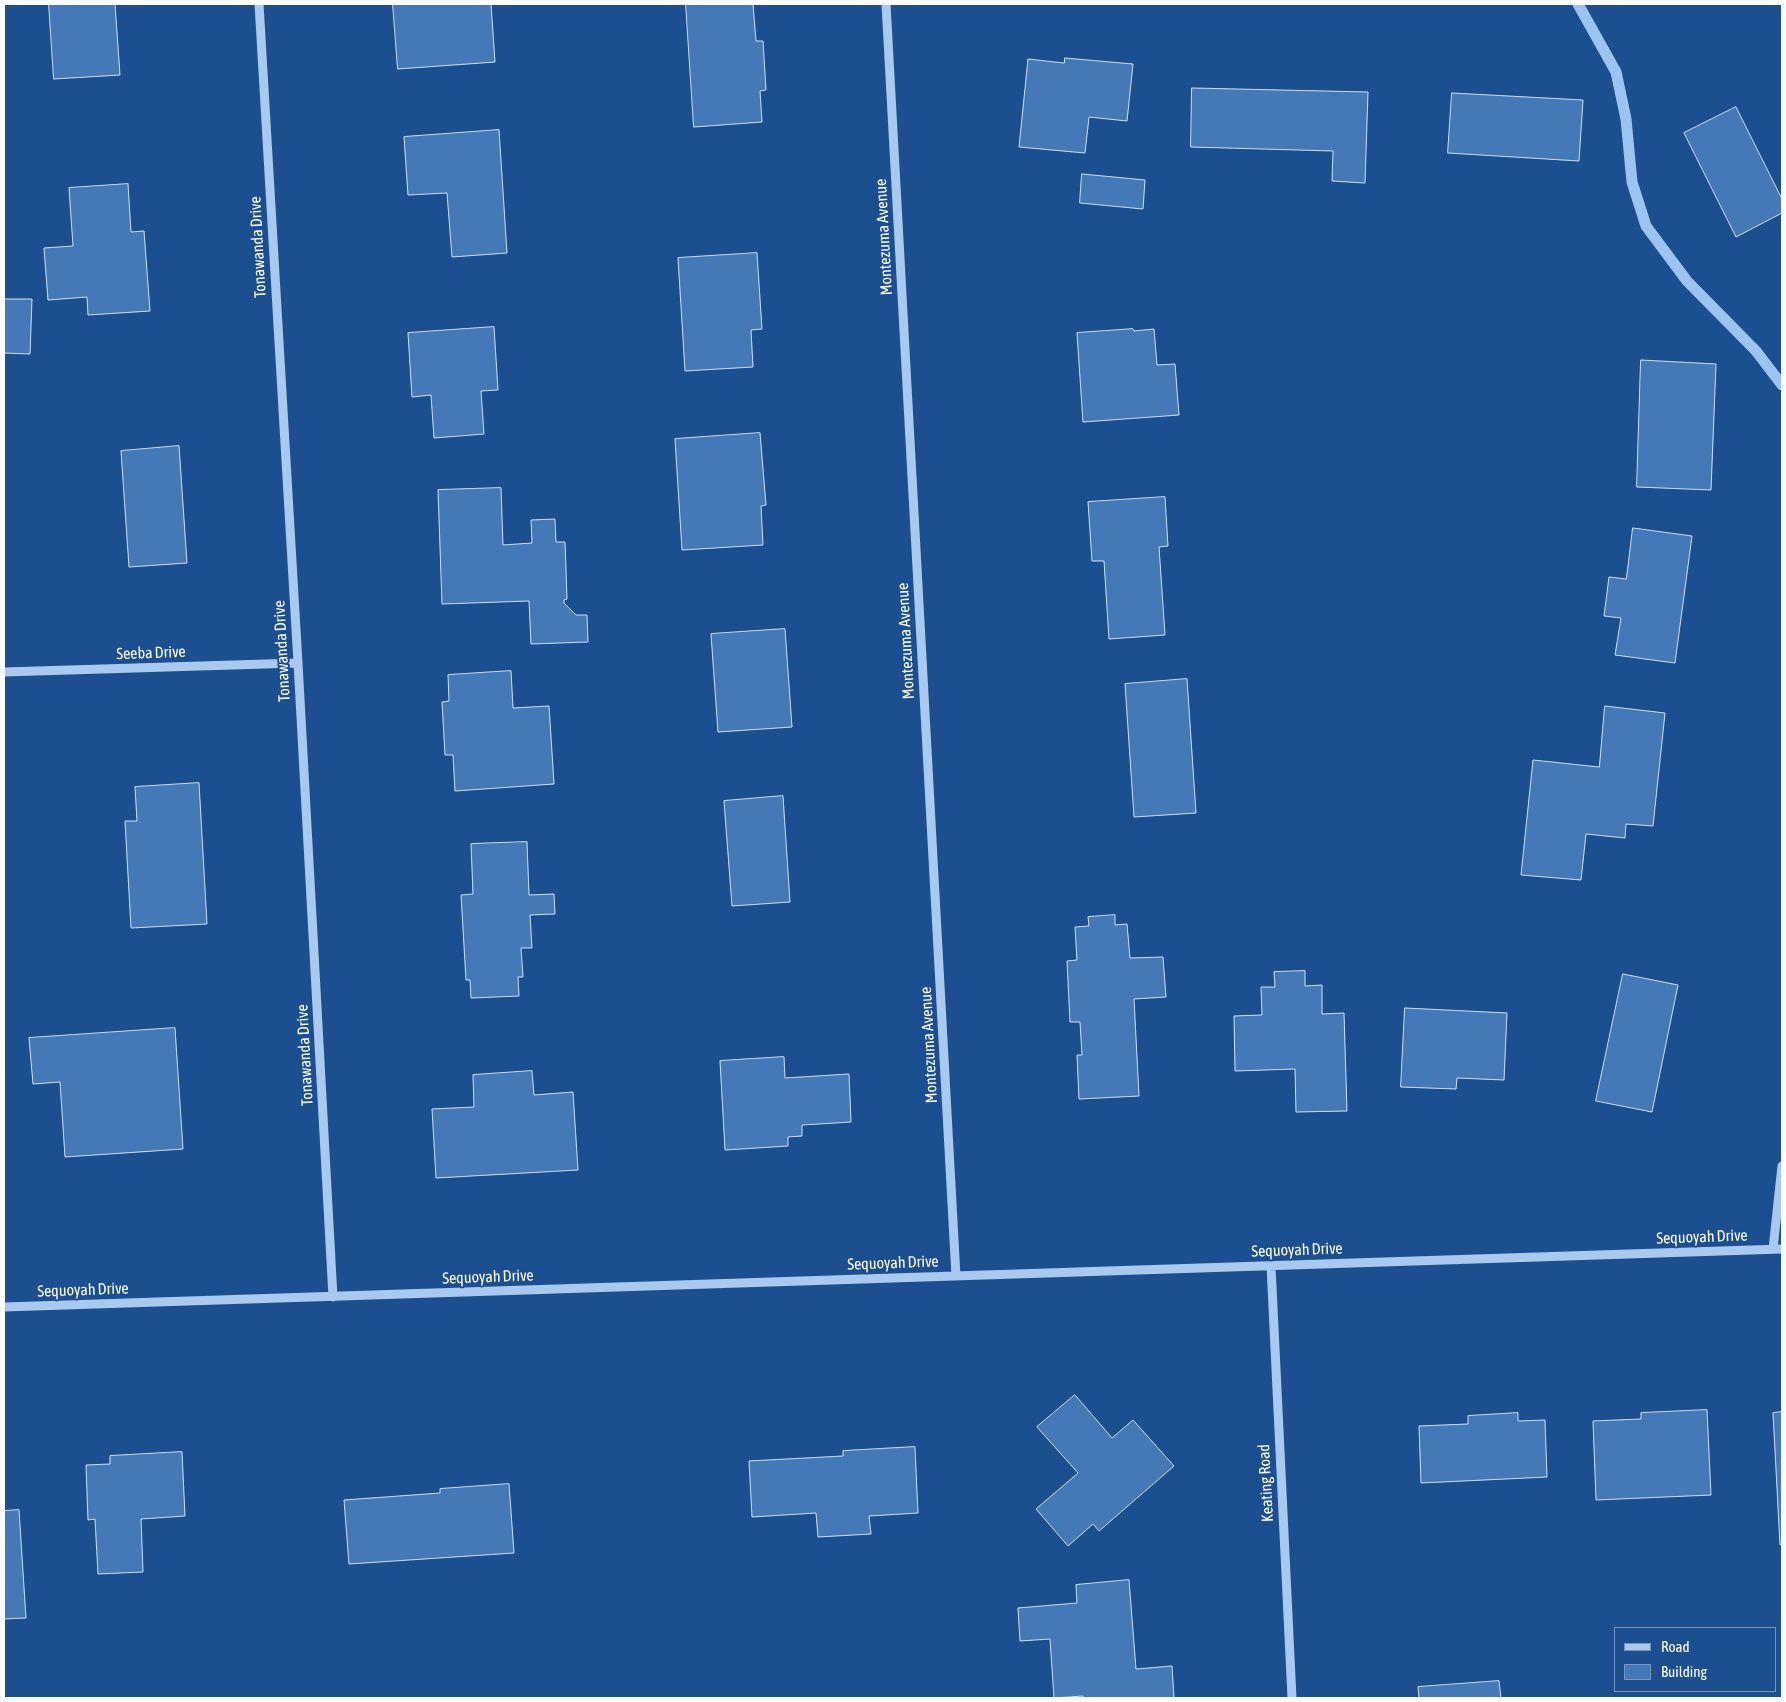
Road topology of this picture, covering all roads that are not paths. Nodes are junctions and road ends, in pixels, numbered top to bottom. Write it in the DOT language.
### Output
graph roads {
  1 [pos="259,4"];
  2 [pos="886,4"];
  3 [pos="298,663"];
  4 [pos="4,672"];
  5 [pos="1782,1166"];
  6 [pos="1778,1249"];
  7 [pos="1271,1266"];
  8 [pos="956,1276"];
  9 [pos="333,1296"];
  10 [pos="4,1307"];
  11 [pos="1292,1698"];
  1 -- 3 [label="street, Tonawanda Drive"];
  2 -- 8 [label="street, Montezuma Avenue"];
  3 -- 4 [label="street, Seeba Drive"];
  3 -- 9 [label="street, Tonawanda Drive"];
  5 -- 6 [label="street"];
  6 -- 7 [label="street, Sequoyah Drive"];
  7 -- 8 [label="street, Sequoyah Drive"];
  7 -- 11 [label="street, Keating Road"];
  8 -- 9 [label="street, Sequoyah Drive"];
  9 -- 10 [label="street, Sequoyah Drive"];
}
